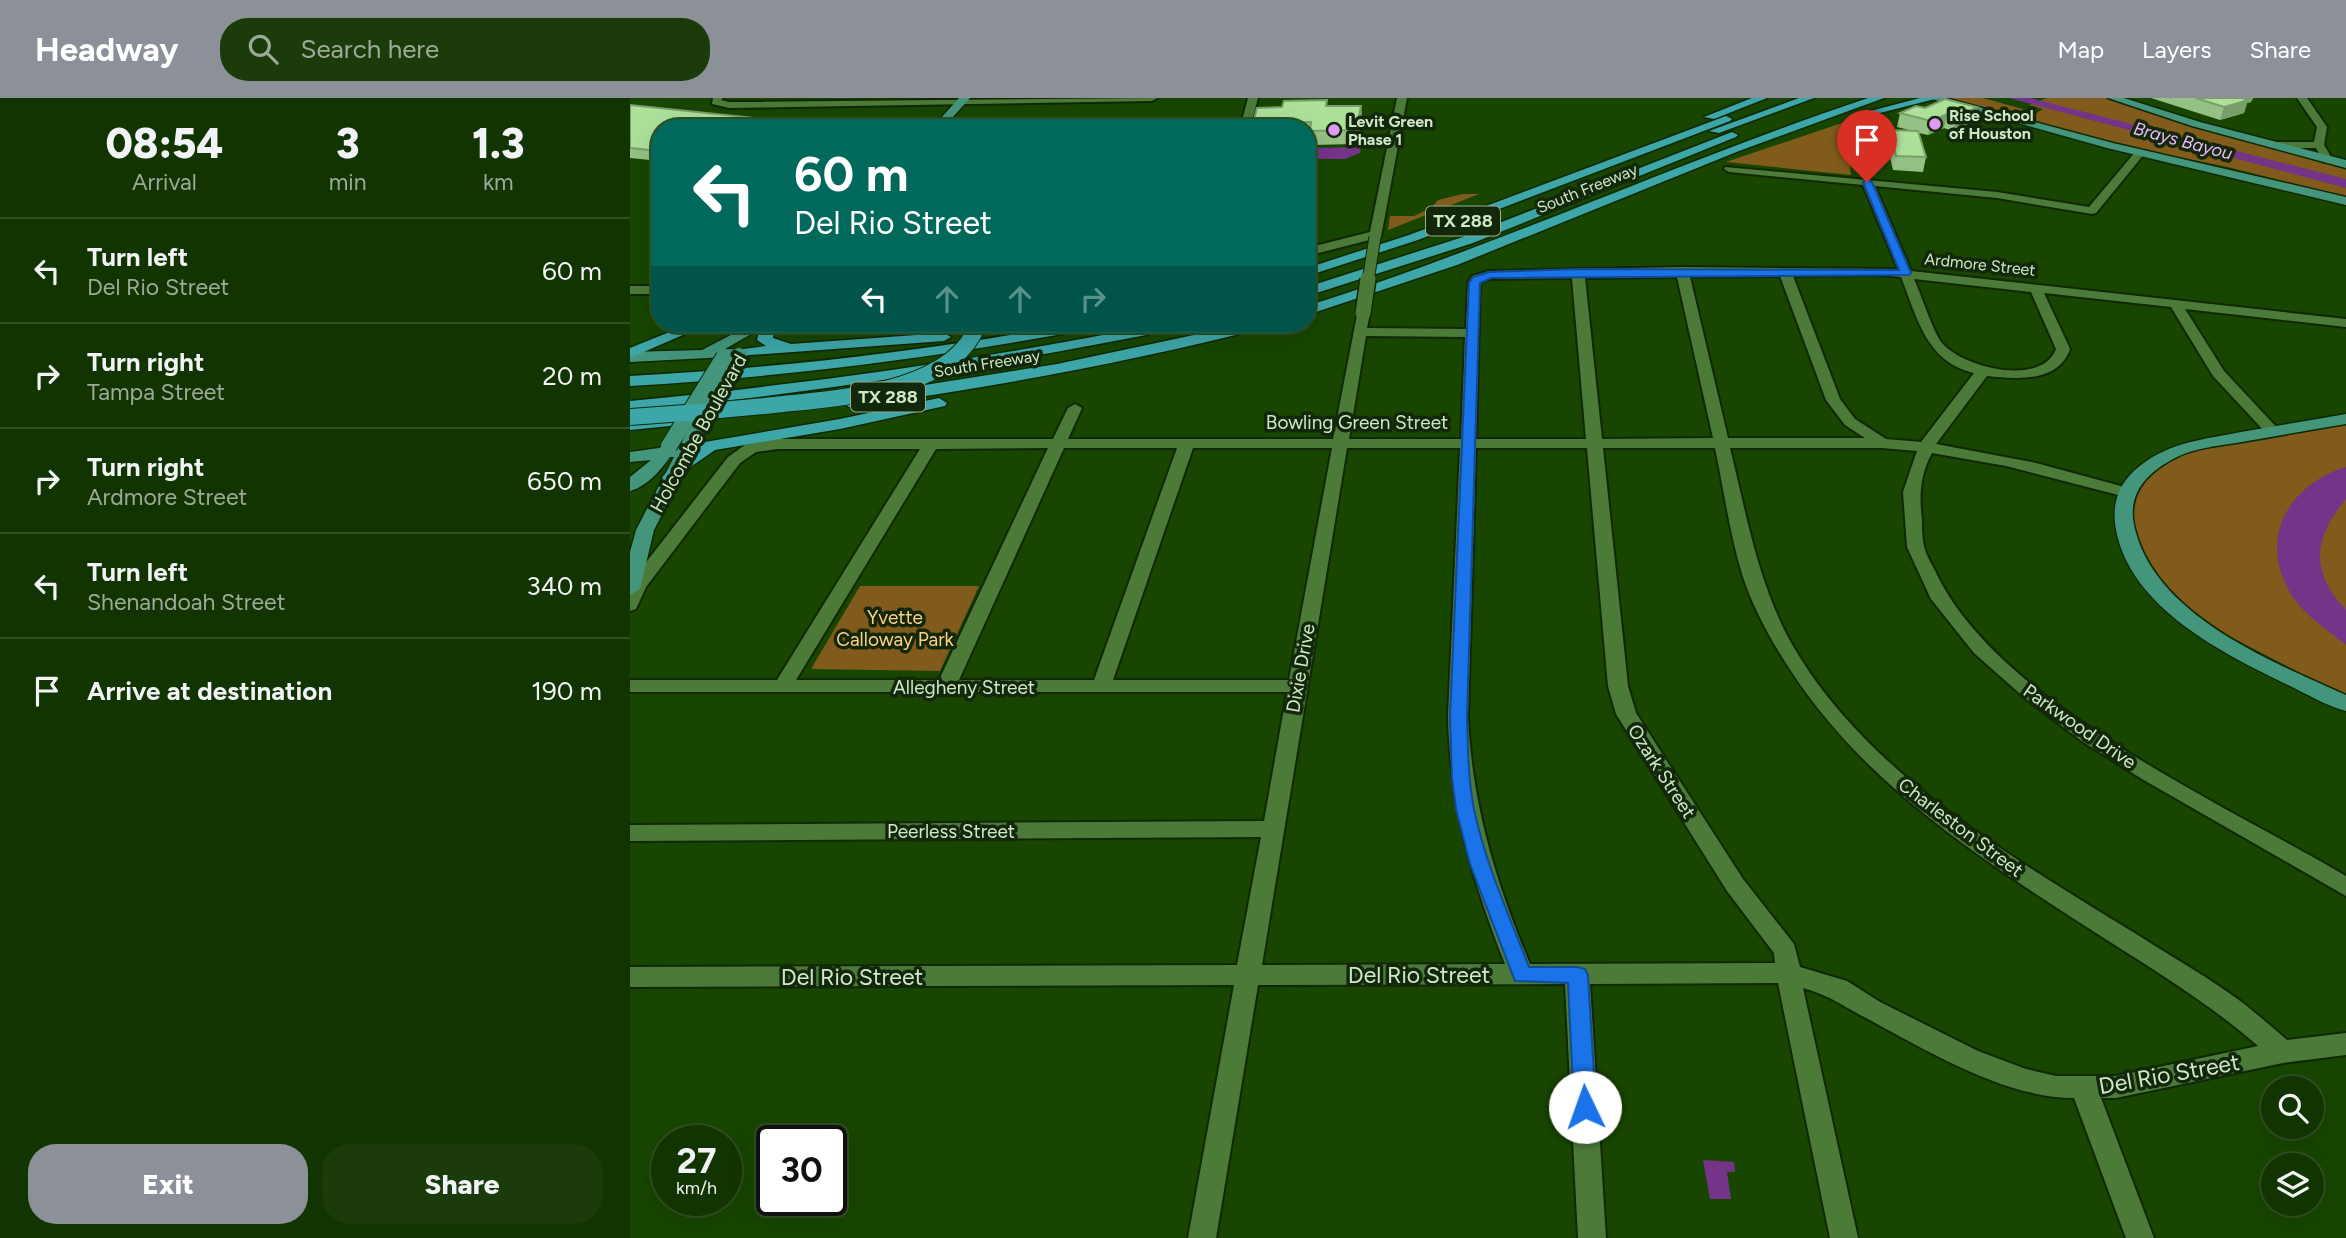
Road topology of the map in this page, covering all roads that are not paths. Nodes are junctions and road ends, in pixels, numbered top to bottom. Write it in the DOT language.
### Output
graph roads {
  1 [pos="1152,98"];
  2 [pos="1253,98"];
  3 [pos="1402,98"];
  4 [pos="1762,98"];
  5 [pos="1788,98"];
  6 [pos="1809,98"];
  7 [pos="1847,98"];
  8 [pos="1879,98"];
  9 [pos="1934,98"];
  10 [pos="2113,98"];
  11 [pos="2302,98"];
  12 [pos="969,99"];
  13 [pos="718,101"];
  14 [pos="947,119"];
  15 [pos="955,119"];
  16 [pos="1247,119"];
  17 [pos="1679,135"];
  18 [pos="2276,145"];
  19 [pos="2319,145"];
  20 [pos="2140,153"];
  21 [pos="2329,160"];
  22 [pos="2346,164"];
  23 [pos="1728,169"];
  24 [pos="1867,182"];
  25 [pos="1633,190"];
  26 [pos="2346,201"];
  27 [pos="1375,235"];
  28 [pos="1316,250"];
  29 [pos="1316,269"];
  30 [pos="1682,271"];
  31 [pos="1785,271"];
  32 [pos="1578,272"];
  33 [pos="1906,273"];
  34 [pos="1316,281"];
  35 [pos="2035,287"];
  36 [pos="1316,289"];
  37 [pos="630,290"];
  38 [pos="651,290"];
  39 [pos="2175,303"];
  40 [pos="1316,308"];
  41 [pos="2346,323"];
  42 [pos="1360,332"];
  43 [pos="681,333"];
  44 [pos="741,333"];
  45 [pos="746,333"];
  46 [pos="756,333"];
  47 [pos="765,333"];
  48 [pos="975,333"];
  49 [pos="982,333"];
  50 [pos="1046,333"];
  51 [pos="1097,333"];
  52 [pos="1137,333"];
  53 [pos="1226,333"];
  54 [pos="1474,333"];
  55 [pos="803,349"];
  56 [pos="635,353"];
  57 [pos="1144,353"];
  58 [pos="687,355"];
  59 [pos="733,355"];
  60 [pos="1983,371"];
  61 [pos="630,382"];
  62 [pos="630,397"];
  63 [pos="630,405"];
  64 [pos="1075,408"];
  65 [pos="630,417"];
  66 [pos="2346,419"];
  67 [pos="630,425"];
  68 [pos="2272,431"];
  69 [pos="932,442"];
  70 [pos="1187,442"];
  71 [pos="1059,443"];
  72 [pos="1340,443"];
  73 [pos="1469,443"];
  74 [pos="1882,443"];
  75 [pos="1596,444"];
  76 [pos="1722,444"];
  77 [pos="713,445"];
  78 [pos="1925,446"];
  79 [pos="678,448"];
  80 [pos="630,457"];
  81 [pos="671,477"];
  82 [pos="630,486"];
  83 [pos="2126,492"];
  84 [pos="686,521"];
  85 [pos="648,524"];
  86 [pos="630,589"];
  87 [pos="630,605"];
  88 [pos="946,686"];
  89 [pos="1297,686"];
  90 [pos="630,687"];
  91 [pos="782,687"];
  92 [pos="1101,687"];
  93 [pos="2346,704"];
  94 [pos="1273,829"];
  95 [pos="630,833"];
  96 [pos="2346,887"];
  97 [pos="1788,973"];
  98 [pos="1522,975"];
  99 [pos="1577,975"];
  100 [pos="1248,976"];
  101 [pos="630,978"];
  102 [pos="2346,1044"];
  103 [pos="2283,1052"];
  104 [pos="2084,1089"];
  105 [pos="1202,1238"];
  106 [pos="1592,1238"];
  107 [pos="1844,1238"];
  108 [pos="2140,1238"];
  1 -- 12 [label="street"];
  2 -- 16 [label="street"];
  3 -- 27 [label="street, Dixie Drive"];
  4 -- 17 [label="highway"];
  5 -- 17 [label="highway, South Freeway / TX 288"];
  6 -- 34 [label="highway"];
  7 -- 36 [label="highway"];
  8 -- 25 [label="highway, South Freeway / TX 288"];
  9 -- 20 [label="main road"];
  9 -- 25 [label="highway"];
  10 -- 18 [label="main road"];
  11 -- 19 [label="street"];
  12 -- 13 [label="street"];
  12 -- 14 [label="main road"];
  12 -- 15 [label="main road"];
  17 -- 29 [label="highway, South Freeway / TX 288"];
  18 -- 19 [label="street"];
  18 -- 21 [label="main road"];
  19 -- 21 [label="street"];
  20 -- 24 [label="street"];
  20 -- 26 [label="main road"];
  21 -- 22 [label="main road"];
  23 -- 24 [label="street"];
  24 -- 33 [label="street"];
  25 -- 40 [label="highway, South Freeway / TX 288"];
  27 -- 28 [label="street"];
  27 -- 42 [label="street, Dixie Drive, bridge"];
  30 -- 31 [label="street, Ardmore Street"];
  30 -- 32 [label="street, Ardmore Street"];
  30 -- 76 [label="street, Charleston Street"];
  31 -- 33 [label="street, Ardmore Street"];
  31 -- 74 [label="street"];
  32 -- 54 [label="street, Ardmore Street"];
  32 -- 75 [label="street, Ozark Street"];
  33 -- 35 [label="street, Ardmore Street"];
  33 -- 60 [label="street"];
  35 -- 39 [label="street, Ardmore Street"];
  35 -- 60 [label="street"];
  37 -- 38 [label="street"];
  39 -- 41 [label="street, Ardmore Street"];
  39 -- 68 [label="street"];
  42 -- 54 [label="street"];
  42 -- 72 [label="street, Dixie Drive"];
  43 -- 56 [label="highway"];
  44 -- 58 [label="main road"];
  45 -- 59 [label="main road, Holcombe Boulevard"];
  46 -- 59 [label="main road, Holcombe Boulevard"];
  47 -- 55 [label="highway"];
  48 -- 65 [label="highway, bridge"];
  49 -- 55 [label="highway"];
  50 -- 61 [label="highway, South Freeway / TX 288"];
  51 -- 62 [label="highway"];
  52 -- 63 [label="highway"];
  53 -- 57 [label="highway, South Freeway / TX 288"];
  54 -- 73 [label="street"];
  55 -- 59 [label="highway"];
  56 -- 58 [label="main road"];
  57 -- 67 [label="highway, South Freeway / TX 288"];
  57 -- 77 [label="highway"];
  58 -- 59 [label="main road"];
  59 -- 79 [label="main road, Holcombe Boulevard, bridge"];
  60 -- 78 [label="street, Parkwood Drive"];
  64 -- 71 [label="street"];
  66 -- 68 [label="main road"];
  68 -- 83 [label="main road"];
  69 -- 71 [label="street, Bowling Green Street"];
  69 -- 84 [label="street, Bowling Green Street"];
  69 -- 91 [label="street"];
  70 -- 71 [label="street, Bowling Green Street"];
  70 -- 72 [label="street, Bowling Green Street"];
  70 -- 92 [label="street"];
  71 -- 88 [label="street"];
  72 -- 73 [label="street, Bowling Green Street"];
  72 -- 89 [label="street, Dixie Drive"];
  73 -- 75 [label="street, Bowling Green Street"];
  73 -- 98 [label="street"];
  74 -- 76 [label="street, Bowling Green Street"];
  74 -- 78 [label="street, Bowling Green Street"];
  75 -- 76 [label="street, Bowling Green Street"];
  75 -- 97 [label="street, Ozark Street"];
  76 -- 103 [label="street, Charleston Street"];
  77 -- 79 [label="highway"];
  77 -- 81 [label="highway"];
  78 -- 83 [label="street, Bowling Green Street"];
  78 -- 96 [label="street, Parkwood Drive"];
  79 -- 80 [label="main road"];
  79 -- 81 [label="main road, Holcombe Boulevard"];
  79 -- 82 [label="main road, Holcombe Boulevard"];
  81 -- 85 [label="main road, Holcombe Boulevard"];
  83 -- 93 [label="main road"];
  84 -- 85 [label="street"];
  84 -- 87 [label="street"];
  85 -- 86 [label="main road, Holcombe Boulevard"];
  88 -- 91 [label="street, Allegheny Street"];
  88 -- 92 [label="street, Allegheny Street"];
  89 -- 92 [label="street, Allegheny Street"];
  89 -- 94 [label="street, Dixie Drive"];
  90 -- 91 [label="street, Allegheny Street"];
  94 -- 95 [label="street, Peerless Street"];
  94 -- 100 [label="street, Dixie Drive"];
  97 -- 99 [label="street, Del Rio Street"];
  97 -- 104 [label="street, Del Rio Street"];
  97 -- 107 [label="street, Ozark Street"];
  98 -- 99 [label="street, Del Rio Street"];
  98 -- 100 [label="street, Del Rio Street"];
  99 -- 106 [label="street"];
  100 -- 101 [label="street, Del Rio Street"];
  100 -- 105 [label="street, Dixie Drive"];
  102 -- 103 [label="street, Del Rio Street"];
  103 -- 104 [label="street, Del Rio Street"];
  104 -- 108 [label="street"];
}
